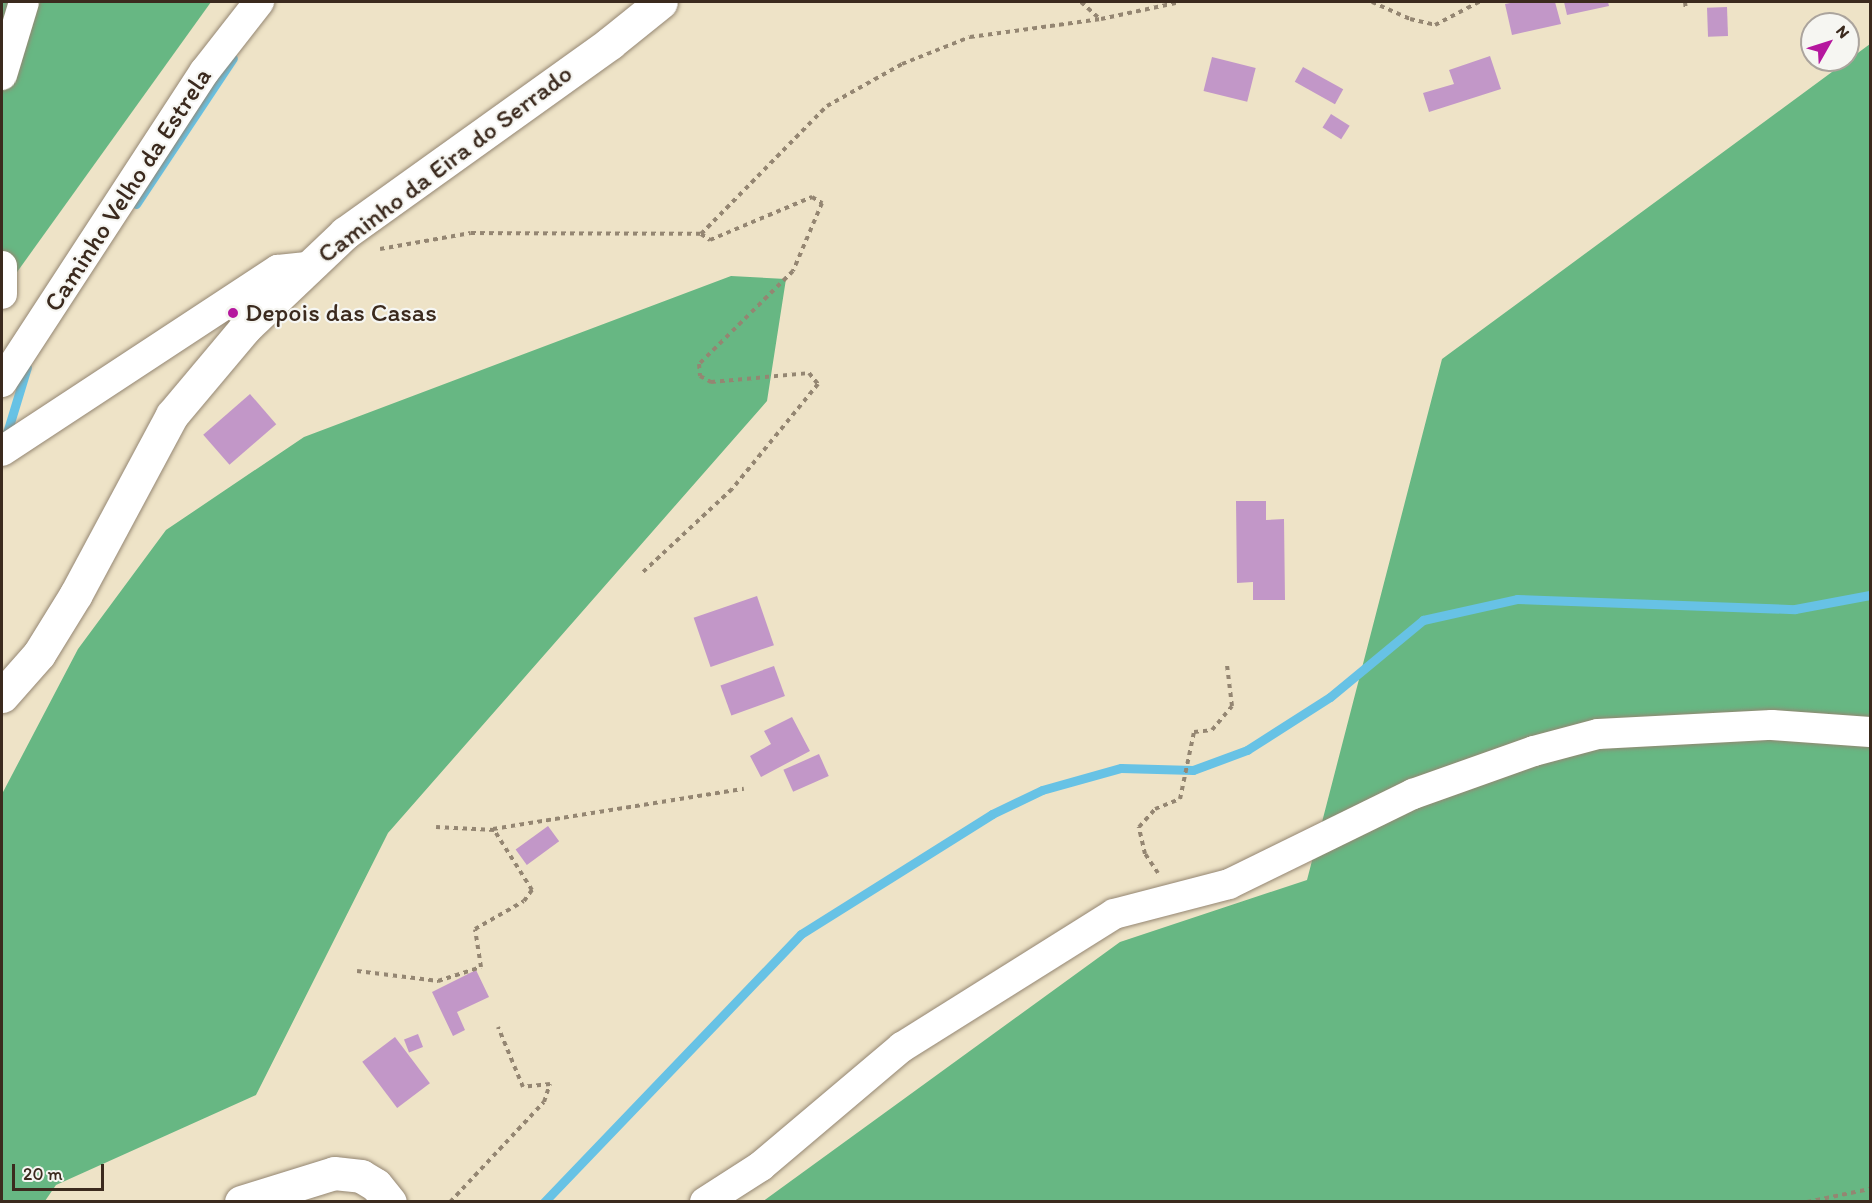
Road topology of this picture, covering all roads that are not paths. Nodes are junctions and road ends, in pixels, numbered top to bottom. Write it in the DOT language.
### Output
graph roads {
  1 [pos="24,2"];
  2 [pos="258,2"];
  3 [pos="661,2"];
  4 [pos="2,75"];
  5 [pos="2,266"];
  6 [pos="307,267"];
  7 [pos="2,294"];
  8 [pos="2,382"];
  9 [pos="2,451"];
  10 [pos="2,696"];
  11 [pos="1870,732"];
  12 [pos="241,1202"];
  13 [pos="390,1202"];
  14 [pos="705,1202"];
  1 -- 4 [label="lane"];
  2 -- 8 [label="lane, Caminho Velho da Estrela"];
  3 -- 6 [label="main road, Caminho da Eira do Serrado"];
  5 -- 7 [label="lane"];
  6 -- 9 [label="lane"];
  6 -- 10 [label="main road, Caminho da Eira do Serrado"];
  11 -- 14 [label="lane"];
  12 -- 13 [label="main road"];
}
